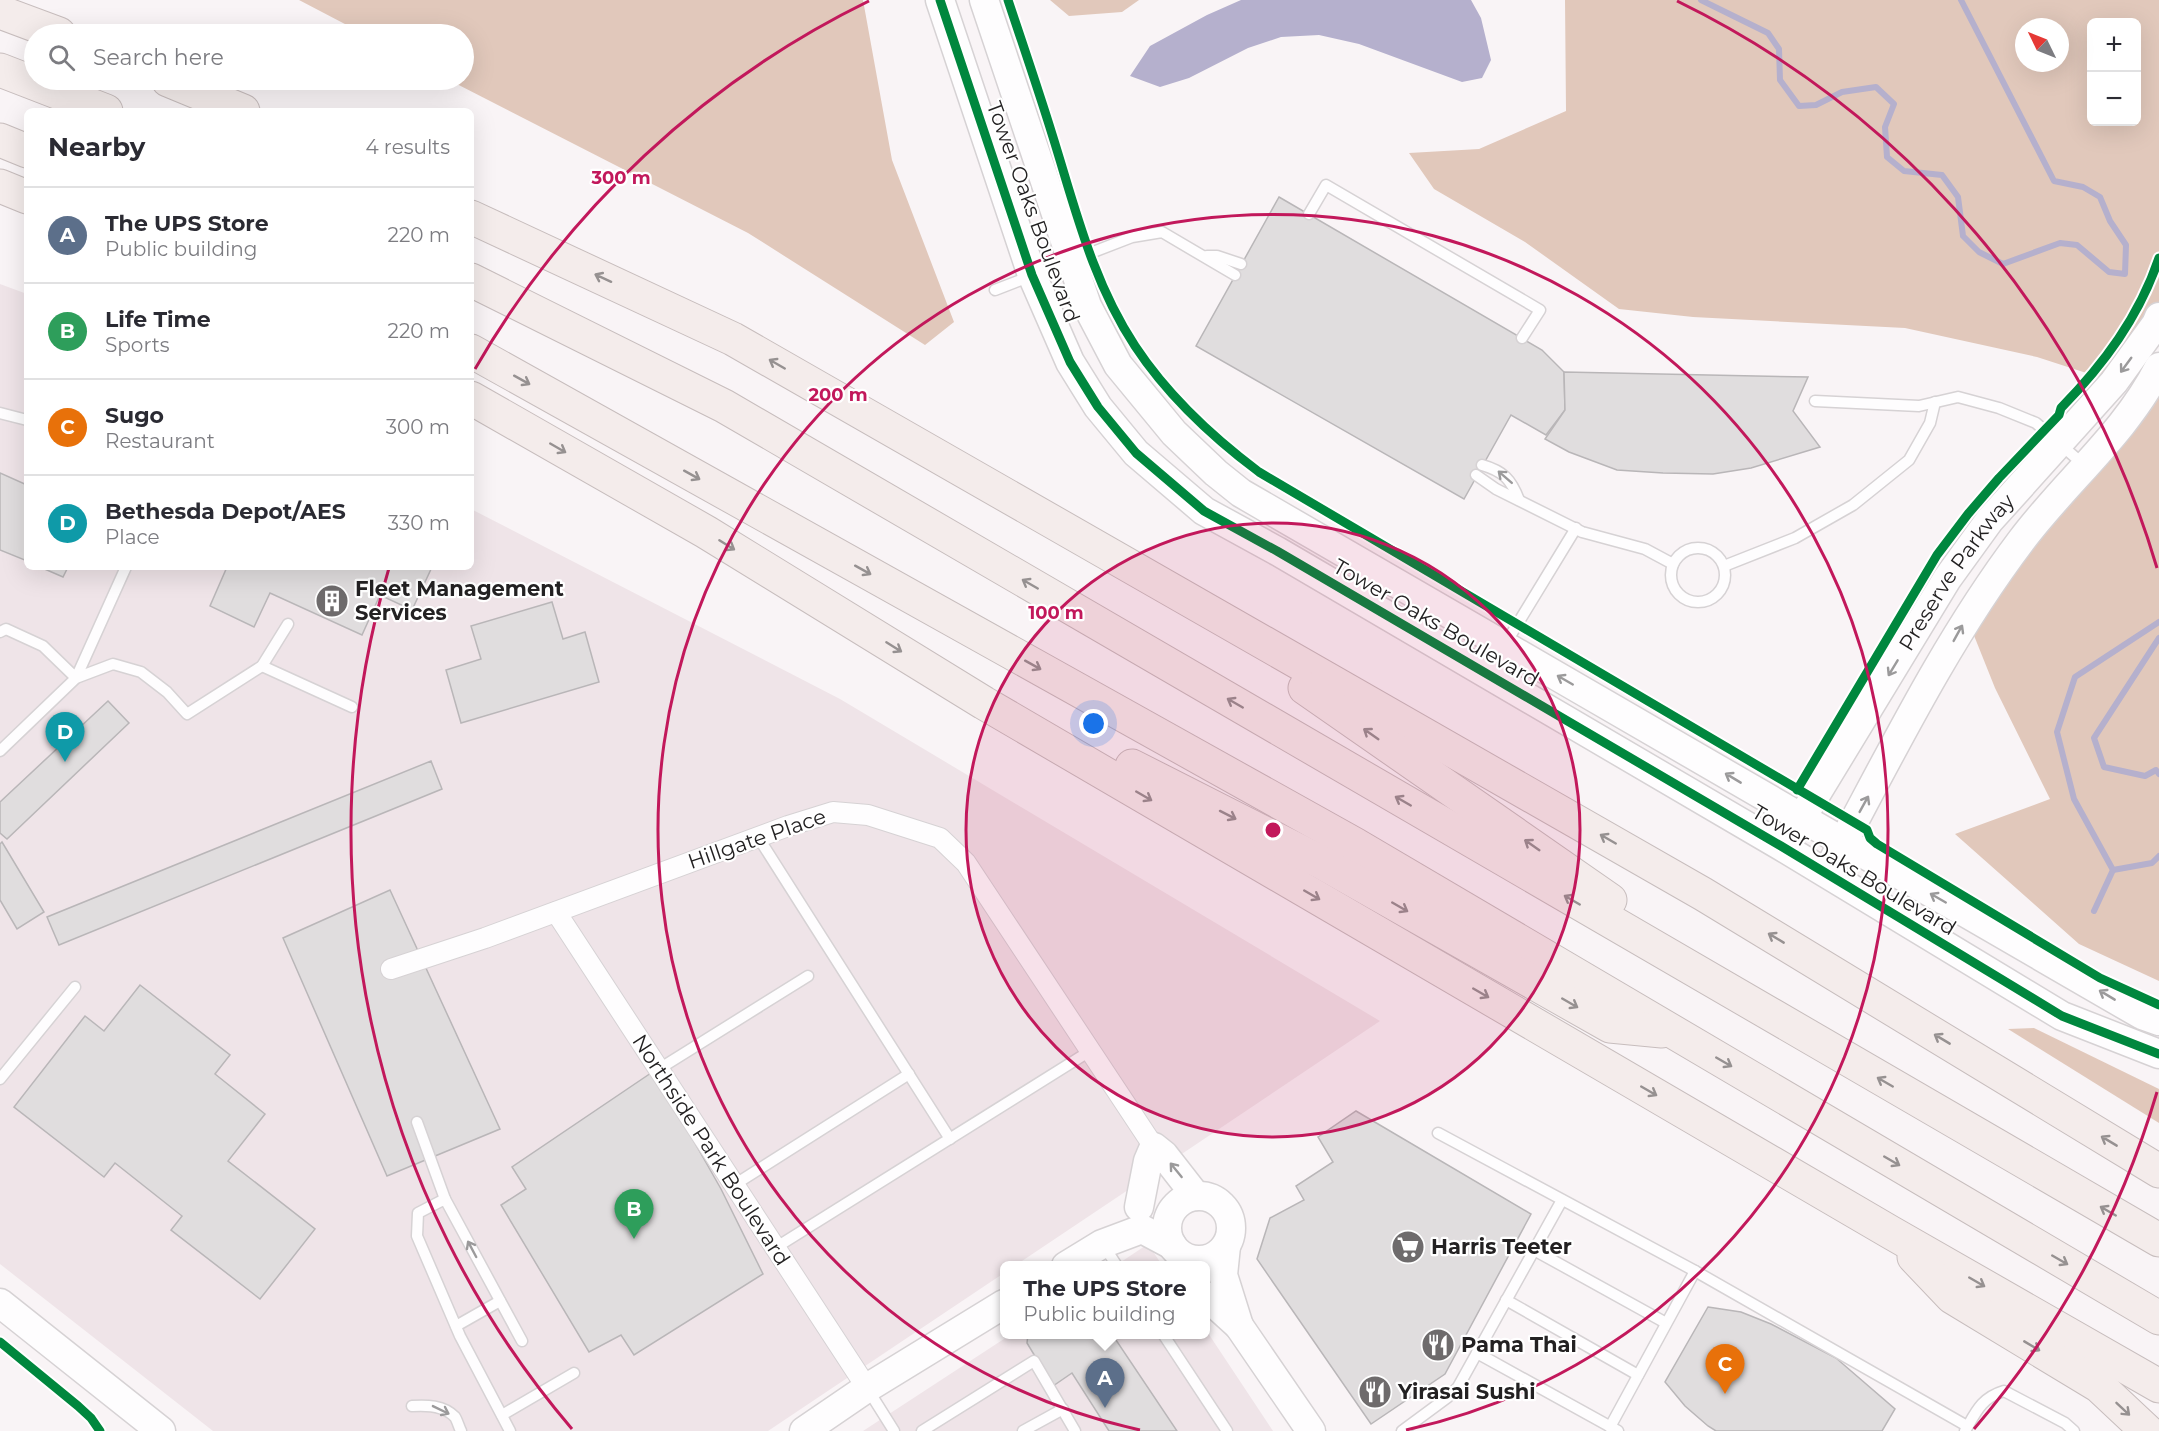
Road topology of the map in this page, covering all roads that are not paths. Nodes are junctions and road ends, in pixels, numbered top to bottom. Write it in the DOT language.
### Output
graph roads {
  1 [pos="940,0"];
  2 [pos="984,0"];
  3 [pos="0,12"];
  4 [pos="32,24"];
  5 [pos="0,70"];
  6 [pos="24,79"];
  7 [pos="52,90"];
  8 [pos="192,90"];
  9 [pos="98,108"];
  10 [pos="236,108"];
  11 [pos="0,140"];
  12 [pos="24,151"];
  13 [pos="0,186"];
  14 [pos="24,196"];
  15 [pos="1309,214"];
  16 [pos="474,218"];
  17 [pos="1204,256"];
  18 [pos="1071,260"];
  19 [pos="1241,264"];
  20 [pos="1032,275"];
  21 [pos="1235,275"];
  22 [pos="474,281"];
  23 [pos="995,290"];
  24 [pos="2159,317"];
  25 [pos="1522,338"];
  26 [pos="474,353"];
  27 [pos="2159,367"];
  28 [pos="474,400"];
  29 [pos="1815,401"];
  30 [pos="1935,402"];
  31 [pos="0,413"];
  32 [pos="24,419"];
  33 [pos="2061,443"];
  34 [pos="2084,465"];
  35 [pos="1519,500"];
  36 [pos="1576,528"];
  37 [pos="1117,559"];
  38 [pos="1673,564"];
  39 [pos="1724,566"];
  40 [pos="125,570"];
  41 [pos="288,624"];
  42 [pos="0,632"];
  43 [pos="1505,645"];
  44 [pos="262,666"];
  45 [pos="1487,674"];
  46 [pos="76,678"];
  47 [pos="984,704"];
  48 [pos="352,707"];
  49 [pos="0,751"];
  50 [pos="1802,819"];
  51 [pos="758,837"];
  52 [pos="1843,843"];
  53 [pos="1780,846"];
  54 [pos="1826,874"];
  55 [pos="556,912"];
  56 [pos="391,969"];
  57 [pos="808,976"];
  58 [pos="75,987"];
  59 [pos="2159,1022"];
  60 [pos="1674,1032"];
  61 [pos="1822,1046"];
  62 [pos="1090,1051"];
  63 [pos="2159,1054"];
  64 [pos="659,1069"];
  65 [pos="909,1074"];
  66 [pos="0,1079"];
  67 [pos="417,1122"];
  68 [pos="1438,1133"];
  69 [pos="950,1138"];
  70 [pos="1154,1147"];
  71 [pos="2159,1171"];
  72 [pos="734,1185"];
  73 [pos="445,1199"];
  74 [pos="1187,1200"];
  75 [pos="1562,1200"];
  76 [pos="1139,1207"];
  77 [pos="1890,1232"];
  78 [pos="2159,1240"];
  79 [pos="1226,1246"];
  80 [pos="775,1248"];
  81 [pos="1534,1250"];
  82 [pos="1109,1255"];
  83 [pos="1180,1255"];
  84 [pos="1086,1261"];
  85 [pos="1695,1271"];
  86 [pos="1210,1300"];
  87 [pos="1506,1300"];
  88 [pos="500,1301"];
  89 [pos="0,1303"];
  90 [pos="1000,1307"];
  91 [pos="2159,1318"];
  92 [pos="1666,1323"];
  93 [pos="456,1326"];
  94 [pos="1239,1326"];
  95 [pos="1166,1339"];
  96 [pos="522,1341"];
  97 [pos="1477,1353"];
  98 [pos="574,1373"];
  99 [pos="1638,1375"];
  100 [pos="2159,1386"];
  101 [pos="867,1388"];
  102 [pos="412,1406"];
  103 [pos="1063,1409"];
  104 [pos="501,1415"];
  105 [pos="146,1427"];
  106 [pos="888,1429"];
  107 [pos="1614,1429"];
  108 [pos="1966,1429"];
  109 [pos="461,1431"];
  110 [pos="510,1431"];
  111 [pos="804,1431"];
  112 [pos="922,1431"];
  113 [pos="1023,1431"];
  114 [pos="1075,1431"];
  115 [pos="1227,1431"];
  116 [pos="1311,1431"];
  117 [pos="1402,1431"];
  118 [pos="2074,1431"];
  119 [pos="2147,1431"];
  1 -- 20 [label="street, Tower Oaks Boulevard"];
  2 -- 18 [label="street, Tower Oaks Boulevard"];
  3 -- 4 [label="highway"];
  5 -- 6 [label="highway"];
  7 -- 9 [label="highway"];
  8 -- 10 [label="highway"];
  11 -- 12 [label="highway"];
  13 -- 14 [label="highway"];
  15 -- 25 [label="lane"];
  37 -- 16 [label="highway, one-way"];
  17 -- 18 [label="lane"];
  17 -- 19 [label="lane"];
  17 -- 21 [label="lane"];
  18 -- 20 [label="lane"];
  18 -- 43 [label="street, Tower Oaks Boulevard"];
  20 -- 23 [label="lane"];
  20 -- 45 [label="street, Tower Oaks Boulevard"];
  61 -- 22 [label="highway, one-way"];
  24 -- 33 [label="street, Preserve Parkway, one-way"];
  26 -- 60 [label="highway, one-way"];
  27 -- 34 [label="street, Preserve Parkway"];
  28 -- 47 [label="highway, one-way"];
  29 -- 30 [label="lane"];
  30 -- 33 [label="lane"];
  30 -- 39 [label="lane"];
  31 -- 32 [label="lane"];
  33 -- 34 [label="lane"];
  33 -- 50 [label="street, Preserve Parkway, one-way"];
  52 -- 34 [label="street, Preserve Parkway, one-way"];
  35 -- 35 [label="lane, one-way"];
  35 -- 36 [label="lane"];
  36 -- 38 [label="lane"];
  36 -- 43 [label="lane"];
  61 -- 37 [label="highway, one-way"];
  71 -- 37 [label="highway, one-way"];
  38 -- 39 [label="lane"];
  38 -- 39 [label="lane"];
  40 -- 46 [label="lane"];
  41 -- 44 [label="lane"];
  42 -- 46 [label="lane"];
  43 -- 45 [label="lane"];
  50 -- 43 [label="street, Tower Oaks Boulevard, one-way"];
  44 -- 46 [label="lane"];
  44 -- 48 [label="lane"];
  45 -- 53 [label="street, Tower Oaks Boulevard"];
  46 -- 49 [label="lane"];
  47 -- 60 [label="highway, one-way"];
  47 -- 77 [label="highway, one-way"];
  50 -- 52 [label="street, Tower Oaks Boulevard"];
  50 -- 53 [label="street, Preserve Parkway"];
  51 -- 55 [label="street, Hillgate Place"];
  51 -- 62 [label="street, Hillgate Place"];
  51 -- 65 [label="lane"];
  52 -- 54 [label="street, Preserve Parkway"];
  59 -- 52 [label="street, Tower Oaks Boulevard, one-way"];
  53 -- 54 [label="street, Tower Oaks Boulevard"];
  54 -- 63 [label="street, Tower Oaks Boulevard"];
  55 -- 56 [label="street, Hillgate Place"];
  55 -- 64 [label="street, Northside Park Boulevard"];
  57 -- 64 [label="lane"];
  58 -- 66 [label="lane"];
  60 -- 91 [label="highway, one-way"];
  78 -- 61 [label="highway, one-way"];
  62 -- 69 [label="lane"];
  62 -- 70 [label="street, Hillgate Place"];
  64 -- 72 [label="street, Northside Park Boulevard"];
  65 -- 69 [label="lane"];
  65 -- 72 [label="lane"];
  67 -- 73 [label="lane"];
  68 -- 75 [label="lane"];
  69 -- 80 [label="lane"];
  74 -- 70 [label="street, one-way"];
  70 -- 76 [label="street"];
  72 -- 80 [label="street, Northside Park Boulevard"];
  88 -- 73 [label="lane, one-way"];
  73 -- 93 [label="lane"];
  74 -- 76 [label="street"];
  74 -- 79 [label="street"];
  74 -- 83 [label="street"];
  75 -- 81 [label="lane"];
  75 -- 85 [label="lane"];
  76 -- 82 [label="street"];
  77 -- 100 [label="highway, one-way"];
  77 -- 119 [label="highway, one-way"];
  79 -- 83 [label="street"];
  79 -- 94 [label="street"];
  80 -- 101 [label="street, Northside Park Boulevard"];
  81 -- 87 [label="lane"];
  81 -- 92 [label="lane"];
  82 -- 83 [label="street"];
  82 -- 84 [label="street"];
  85 -- 92 [label="lane"];
  85 -- 108 [label="lane"];
  86 -- 94 [label="street"];
  87 -- 97 [label="lane"];
  87 -- 99 [label="lane"];
  88 -- 93 [label="lane"];
  88 -- 96 [label="lane"];
  89 -- 105 [label="street"];
  90 -- 101 [label="street"];
  92 -- 99 [label="lane"];
  93 -- 104 [label="lane"];
  94 -- 116 [label="street"];
  95 -- 115 [label="lane"];
  97 -- 107 [label="lane"];
  97 -- 117 [label="lane"];
  98 -- 104 [label="lane"];
  99 -- 107 [label="lane"];
  101 -- 106 [label="lane"];
  101 -- 111 [label="street"];
  102 -- 109 [label="lane, one-way"];
  103 -- 112 [label="lane"];
  103 -- 113 [label="lane"];
  103 -- 114 [label="lane"];
  104 -- 110 [label="lane"];
  108 -- 118 [label="lane"];
}
